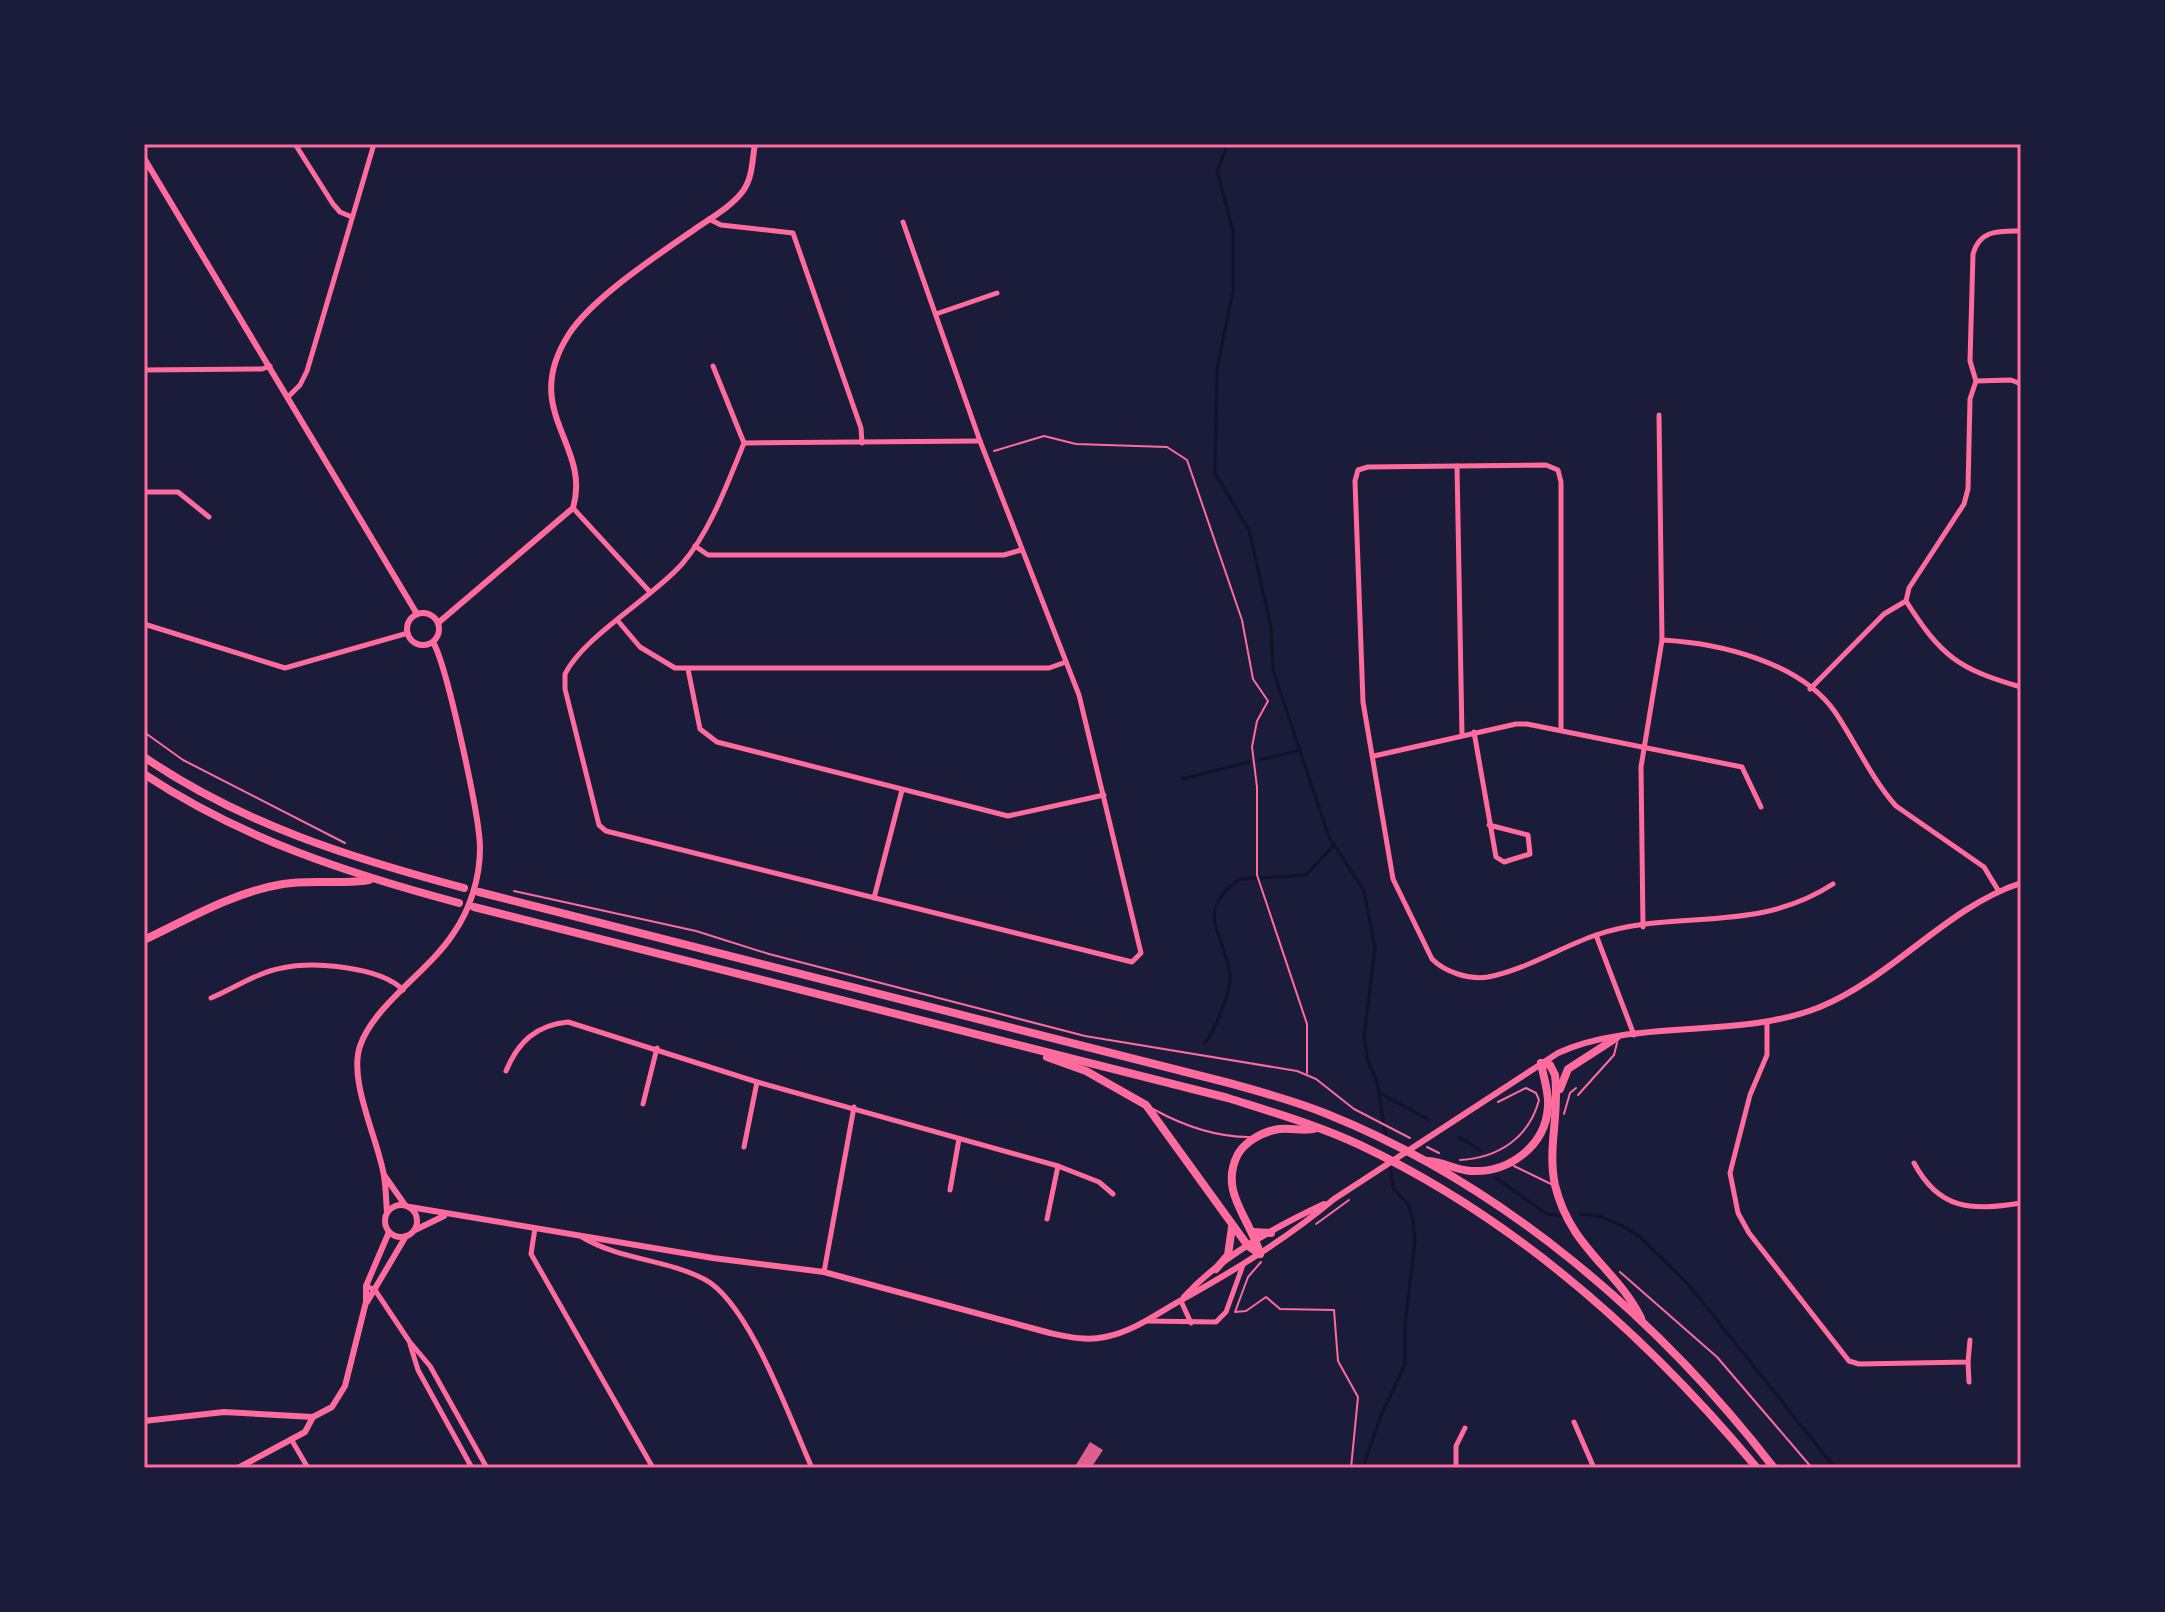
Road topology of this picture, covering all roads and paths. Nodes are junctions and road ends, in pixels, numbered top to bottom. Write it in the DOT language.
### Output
graph roads {
  1 [pos="295,144"];
  2 [pos="374,144"];
  3 [pos="755,144"];
  4 [pos="144,158"];
  5 [pos="353,217"];
  6 [pos="709,219"];
  7 [pos="903,222"];
  8 [pos="2021,231"];
  9 [pos="997,293"];
  10 [pos="936,314"];
  11 [pos="271,365"];
  12 [pos="713,366"];
  13 [pos="144,370"];
  14 [pos="1976,381"];
  15 [pos="2021,384"];
  16 [pos="289,396"];
  17 [pos="1659,415"];
  18 [pos="980,441"];
  19 [pos="744,443"];
  20 [pos="862,443"];
  21 [pos="985,455"];
  22 [pos="1457,466"];
  23 [pos="144,492"];
  24 [pos="573,508"];
  25 [pos="209,517"];
  26 [pos="695,546"];
  27 [pos="1021,550"];
  28 [pos="650,592"];
  29 [pos="1906,601"];
  30 [pos="417,614"];
  31 [pos="618,621"];
  32 [pos="438,623"];
  33 [pos="144,624"];
  34 [pos="408,633"];
  35 [pos="1662,640"];
  36 [pos="433,642"];
  37 [pos="1066,662"];
  38 [pos="688,669"];
  39 [pos="2021,687"];
  40 [pos="1810,689"];
  41 [pos="1561,730"];
  42 [pos="144,732"];
  43 [pos="1474,732"];
  44 [pos="1462,735"];
  45 [pos="1642,750"];
  46 [pos="1374,756"];
  47 [pos="144,757"];
  48 [pos="144,774"];
  49 [pos="902,790"];
  50 [pos="1104,795"];
  51 [pos="1761,807"];
  52 [pos="1489,825"];
  53 [pos="333,838"];
  54 [pos="370,880"];
  55 [pos="2021,883"];
  56 [pos="1833,884"];
  57 [pos="464,888"];
  58 [pos="511,890"];
  59 [pos="1998,890"];
  60 [pos="479,892"];
  61 [pos="874,898"];
  62 [pos="459,903"];
  63 [pos="474,907"];
  64 [pos="1643,927"];
  65 [pos="1596,935"];
  66 [pos="144,940"];
  67 [pos="403,991"];
  68 [pos="211,998"];
  69 [pos="1767,1022"];
  70 [pos="1635,1036"];
  71 [pos="1616,1038"];
  72 [pos="998,1040"];
  73 [pos="657,1048"];
  74 [pos="1541,1063"];
  75 [pos="506,1071"];
  76 [pos="1307,1074"];
  77 [pos="757,1082"];
  78 [pos="1587,1085"];
  79 [pos="1511,1094"];
  80 [pos="1578,1095"];
  81 [pos="643,1104"];
  82 [pos="1146,1105"];
  83 [pos="1557,1106"];
  84 [pos="854,1107"];
  85 [pos="1563,1123"];
  86 [pos="1318,1127"];
  87 [pos="1258,1136"];
  88 [pos="959,1139"];
  89 [pos="744,1147"];
  90 [pos="1441,1154"];
  91 [pos="1449,1157"];
  92 [pos="1424,1160"];
  93 [pos="1914,1163"];
  94 [pos="1509,1164"];
  95 [pos="1058,1166"];
  96 [pos="384,1175"];
  97 [pos="1555,1186"];
  98 [pos="950,1190"];
  99 [pos="1113,1194"];
  100 [pos="1354,1196"];
  101 [pos="1334,1199"];
  102 [pos="2021,1203"];
  103 [pos="408,1206"];
  104 [pos="387,1212"];
  105 [pos="448,1215"];
  106 [pos="1047,1219"];
  107 [pos="1232,1224"];
  108 [pos="535,1228"];
  109 [pos="414,1230"];
  110 [pos="1307,1230"];
  111 [pos="389,1232"];
  112 [pos="1271,1233"];
  113 [pos="579,1235"];
  114 [pos="406,1236"];
  115 [pos="1255,1236"];
  116 [pos="1248,1246"];
  117 [pos="1265,1256"];
  118 [pos="1243,1264"];
  119 [pos="1611,1264"];
  120 [pos="1216,1269"];
  121 [pos="824,1272"];
  122 [pos="366,1286"];
  123 [pos="375,1290"];
  124 [pos="1181,1301"];
  125 [pos="366,1302"];
  126 [pos="1146,1321"];
  127 [pos="1643,1322"];
  128 [pos="1191,1323"];
  129 [pos="1970,1340"];
  130 [pos="409,1341"];
  131 [pos="1968,1362"];
  132 [pos="1969,1382"];
  133 [pos="313,1417"];
  134 [pos="144,1421"];
  135 [pos="1574,1422"];
  136 [pos="1465,1428"];
  137 [pos="291,1439"];
  138 [pos="238,1468"];
  139 [pos="308,1468"];
  140 [pos="472,1468"];
  141 [pos="487,1468"];
  142 [pos="653,1468"];
  143 [pos="812,1468"];
  144 [pos="1351,1468"];
  145 [pos="1456,1468"];
  146 [pos="1594,1468"];
  147 [pos="1757,1468"];
  148 [pos="1774,1468"];
  149 [pos="1812,1468"];
  1 -- 5 [label="street"];
  2 -- 5 [label="street"];
  3 -- 6 [label="main road"];
  4 -- 11 [label="main road"];
  5 -- 16 [label="street"];
  6 -- 20 [label="street"];
  6 -- 24 [label="main road"];
  7 -- 10 [label="street"];
  8 -- 14 [label="street"];
  9 -- 10 [label="street"];
  10 -- 18 [label="street"];
  11 -- 13 [label="street"];
  11 -- 16 [label="main road"];
  12 -- 19 [label="street"];
  14 -- 15 [label="street"];
  14 -- 29 [label="street"];
  16 -- 30 [label="main road"];
  17 -- 35 [label="street"];
  18 -- 20 [label="street"];
  18 -- 21 [label="street"];
  19 -- 20 [label="street"];
  19 -- 26 [label="street"];
  21 -- 27 [label="street"];
  21 -- 76 [label="path"];
  22 -- 41 [label="street"];
  22 -- 44 [label="street"];
  22 -- 46 [label="street"];
  23 -- 25 [label="street"];
  24 -- 28 [label="street"];
  24 -- 32 [label="main road"];
  26 -- 27 [label="street"];
  26 -- 28 [label="street"];
  27 -- 37 [label="street"];
  28 -- 31 [label="street"];
  29 -- 39 [label="street"];
  29 -- 40 [label="street"];
  30 -- 32 [label="main road"];
  30 -- 34 [label="main road"];
  31 -- 38 [label="street"];
  31 -- 61 [label="street"];
  32 -- 36 [label="main road"];
  33 -- 34 [label="street"];
  34 -- 36 [label="main road"];
  35 -- 40 [label="street"];
  35 -- 45 [label="street"];
  36 -- 67 [label="main road"];
  37 -- 38 [label="street"];
  37 -- 50 [label="street"];
  38 -- 49 [label="street"];
  40 -- 59 [label="street"];
  41 -- 43 [label="street"];
  41 -- 45 [label="street"];
  42 -- 53 [label="path"];
  43 -- 44 [label="street"];
  43 -- 52 [label="street"];
  44 -- 46 [label="street"];
  45 -- 51 [label="street"];
  45 -- 64 [label="street"];
  46 -- 65 [label="street"];
  47 -- 57 [label="highway"];
  48 -- 54 [label="highway"];
  49 -- 50 [label="street"];
  49 -- 61 [label="street"];
  50 -- 61 [label="street"];
  52 -- 52 [label="street"];
  54 -- 62 [label="highway"];
  54 -- 66 [label="highway"];
  55 -- 59 [label="main road"];
  56 -- 64 [label="street"];
  58 -- 76 [label="path"];
  59 -- 69 [label="main road"];
  60 -- 92 [label="highway"];
  63 -- 72 [label="highway"];
  64 -- 65 [label="street"];
  65 -- 70 [label="street"];
  67 -- 68 [label="street"];
  67 -- 96 [label="main road"];
  69 -- 70 [label="main road"];
  69 -- 131 [label="street"];
  70 -- 71 [label="main road"];
  71 -- 74 [label="main road"];
  71 -- 78 [label="lane"];
  71 -- 83 [label="highway"];
  72 -- 82 [label="highway"];
  72 -- 86 [label="highway"];
  73 -- 75 [label="street"];
  73 -- 77 [label="street"];
  73 -- 81 [label="street"];
  74 -- 83 [label="highway"];
  74 -- 94 [label="highway"];
  74 -- 101 [label="main road"];
  76 -- 90 [label="path"];
  77 -- 84 [label="street"];
  77 -- 89 [label="street"];
  78 -- 80 [label="lane"];
  78 -- 85 [label="path"];
  79 -- 91 [label="path"];
  82 -- 87 [label="lane"];
  82 -- 107 [label="highway"];
  83 -- 97 [label="highway"];
  84 -- 88 [label="street"];
  84 -- 121 [label="street"];
  86 -- 87 [label="highway"];
  86 -- 147 [label="highway"];
  87 -- 115 [label="highway"];
  88 -- 95 [label="street"];
  88 -- 98 [label="street"];
  92 -- 94 [label="highway"];
  92 -- 127 [label="highway"];
  93 -- 102 [label="street"];
  94 -- 97 [label="lane"];
  95 -- 99 [label="street"];
  95 -- 106 [label="street"];
  96 -- 103 [label="main road"];
  96 -- 104 [label="main road"];
  97 -- 127 [label="highway"];
  100 -- 110 [label="path"];
  101 -- 112 [label="main road"];
  101 -- 117 [label="main road"];
  103 -- 104 [label="main road"];
  103 -- 105 [label="main road"];
  103 -- 109 [label="main road"];
  104 -- 111 [label="main road"];
  105 -- 108 [label="main road"];
  105 -- 109 [label="main road"];
  107 -- 116 [label="highway"];
  107 -- 120 [label="highway"];
  108 -- 113 [label="main road"];
  108 -- 142 [label="street"];
  109 -- 114 [label="main road"];
  111 -- 114 [label="main road"];
  111 -- 122 [label="main road"];
  112 -- 115 [label="highway"];
  113 -- 121 [label="main road"];
  113 -- 143 [label="street"];
  114 -- 123 [label="main road"];
  115 -- 116 [label="main road"];
  115 -- 117 [label="highway"];
  116 -- 117 [label="highway"];
  116 -- 120 [label="main road"];
  117 -- 118 [label="main road"];
  117 -- 144 [label="path"];
  118 -- 124 [label="main road"];
  118 -- 128 [label="street"];
  119 -- 149 [label="path"];
  120 -- 124 [label="main road"];
  121 -- 126 [label="main road"];
  122 -- 123 [label="street"];
  122 -- 125 [label="main road"];
  123 -- 125 [label="main road"];
  123 -- 130 [label="street"];
  124 -- 126 [label="main road"];
  124 -- 128 [label="street"];
  125 -- 133 [label="main road"];
  126 -- 128 [label="street"];
  127 -- 148 [label="highway"];
  129 -- 131 [label="street"];
  130 -- 140 [label="street"];
  130 -- 141 [label="street"];
  131 -- 132 [label="street"];
  133 -- 134 [label="main road"];
  133 -- 137 [label="main road"];
  135 -- 146 [label="street"];
  136 -- 145 [label="street"];
  137 -- 138 [label="main road"];
  137 -- 139 [label="street"];
}
